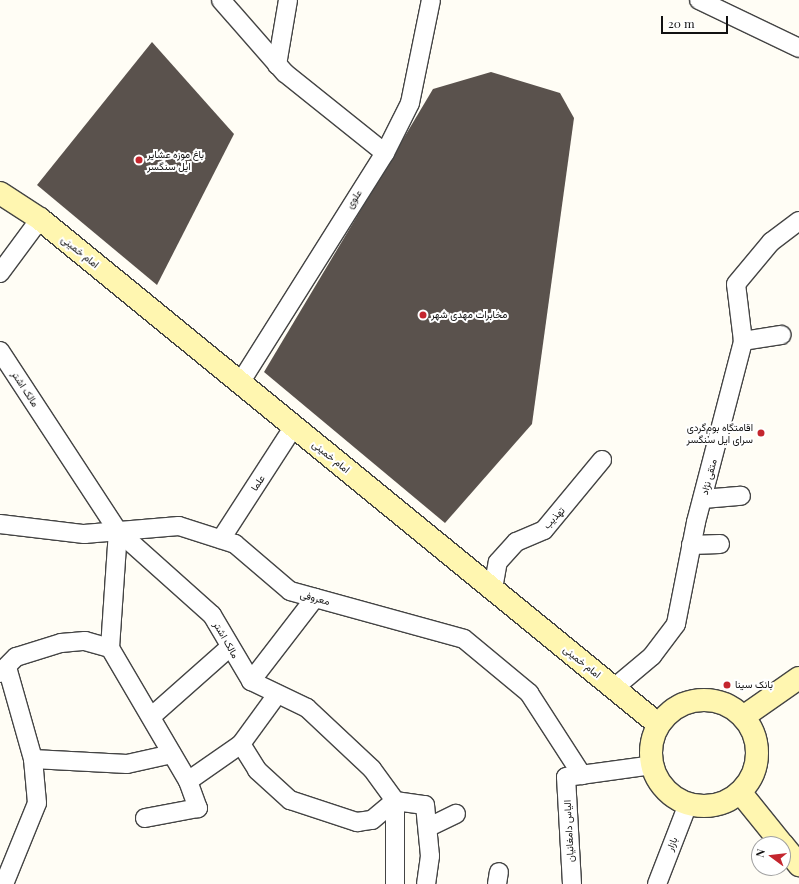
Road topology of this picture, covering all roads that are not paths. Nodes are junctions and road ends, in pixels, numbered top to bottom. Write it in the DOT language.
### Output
graph roads {
  1 [pos="221,0"];
  2 [pos="288,0"];
  3 [pos="431,0"];
  4 [pos="698,0"];
  5 [pos="799,48"];
  6 [pos="277,65"];
  7 [pos="385,153"];
  8 [pos="0,193"];
  9 [pos="40,219"];
  10 [pos="799,221"];
  11 [pos="0,273"];
  12 [pos="782,335"];
  13 [pos="743,342"];
  14 [pos="0,351"];
  15 [pos="240,383"];
  16 [pos="294,426"];
  17 [pos="602,460"];
  18 [pos="741,496"];
  19 [pos="703,499"];
  20 [pos="0,524"];
  21 [pos="118,531"];
  22 [pos="221,539"];
  23 [pos="720,544"];
  24 [pos="691,545"];
  25 [pos="493,589"];
  26 [pos="315,598"];
  27 [pos="230,647"];
  28 [pos="110,648"];
  29 [pos="3,670"];
  30 [pos="799,678"];
  31 [pos="251,681"];
  32 [pos="614,688"];
  33 [pos="276,696"];
  34 [pos="152,716"];
  35 [pos="743,717"];
  36 [pos="660,725"];
  37 [pos="241,744"];
  38 [pos="172,754"];
  39 [pos="33,759"];
  40 [pos="652,765"];
  41 [pos="574,776"];
  42 [pos="188,781"];
  43 [pos="740,792"];
  44 [pos="395,801"];
  45 [pos="688,804"];
  46 [pos="456,814"];
  47 [pos="145,818"];
  48 [pos="429,827"];
  49 [pos="776,836"];
  50 [pos="791,855"];
  51 [pos="799,865"];
  52 [pos="4,884"];
  53 [pos="395,884"];
  54 [pos="426,884"];
  55 [pos="572,884"];
  56 [pos="657,884"];
  1 -- 6 [label="street"];
  2 -- 6 [label="street"];
  3 -- 7 [label="street, علوی"];
  4 -- 5 [label="street"];
  6 -- 7 [label="street"];
  7 -- 15 [label="street, علوی"];
  8 -- 9 [label="street, امام خمینی"];
  9 -- 11 [label="street"];
  9 -- 15 [label="street, امام خمینی"];
  10 -- 13 [label="street, متقی نژاد"];
  12 -- 13 [label="street"];
  13 -- 19 [label="street, متقی نژاد"];
  14 -- 21 [label="street, مالک اشتر"];
  15 -- 16 [label="street, امام خمینی"];
  16 -- 22 [label="street, علما"];
  16 -- 25 [label="street, امام خمینی"];
  17 -- 25 [label="street, تهذیب"];
  18 -- 19 [label="street"];
  19 -- 24 [label="street, متقی نژاد"];
  20 -- 21 [label="street, معروفی"];
  21 -- 22 [label="street, معروفی"];
  21 -- 27 [label="street, مالک اشتر"];
  21 -- 28 [label="street"];
  22 -- 26 [label="street, معروفی"];
  23 -- 24 [label="street"];
  24 -- 32 [label="street, متقی نژاد"];
  25 -- 32 [label="street, امام خمینی"];
  26 -- 31 [label="street"];
  26 -- 41 [label="street, معروفی"];
  27 -- 31 [label="street, مالک اشتر"];
  27 -- 34 [label="street"];
  28 -- 29 [label="street"];
  28 -- 34 [label="street"];
  29 -- 39 [label="street"];
  30 -- 35 [label="street"];
  31 -- 33 [label="street, مالک اشتر"];
  32 -- 36 [label="street, امام خمینی"];
  33 -- 37 [label="street"];
  33 -- 44 [label="street, مالک اشتر"];
  34 -- 38 [label="street"];
  35 -- 36 [label="street"];
  35 -- 43 [label="street"];
  36 -- 40 [label="street"];
  37 -- 42 [label="street"];
  37 -- 44 [label="street"];
  38 -- 39 [label="street"];
  38 -- 42 [label="street"];
  39 -- 52 [label="street"];
  40 -- 41 [label="street"];
  40 -- 45 [label="street"];
  41 -- 55 [label="street, الیاس دامغانیان"];
  42 -- 47 [label="street"];
  43 -- 45 [label="street"];
  43 -- 49 [label="street"];
  44 -- 48 [label="street"];
  44 -- 53 [label="street"];
  45 -- 56 [label="street, بازار"];
  46 -- 48 [label="street"];
  48 -- 54 [label="street"];
  50 -- 51 [label="street"];
}
